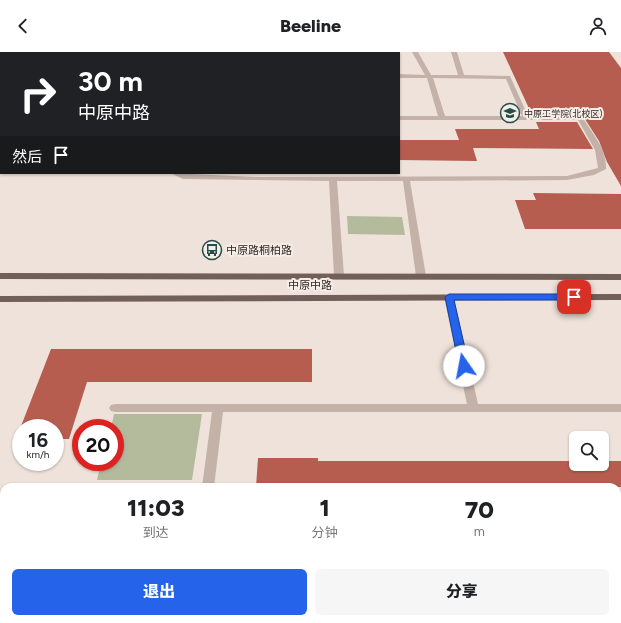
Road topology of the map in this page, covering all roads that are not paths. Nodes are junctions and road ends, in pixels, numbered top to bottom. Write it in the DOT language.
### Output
graph roads {
  1 [pos="415,52"];
  2 [pos="454,52"];
  3 [pos="400,76"];
  4 [pos="430,77"];
  5 [pos="462,77"];
  6 [pos="400,118"];
  7 [pos="442,118"];
  8 [pos="526,118"];
  9 [pos="176,174"];
  10 [pos="333,178"];
  11 [pos="406,178"];
  12 [pos="0,276"];
  13 [pos="339,276"];
  14 [pos="421,276"];
  15 [pos="621,276"];
  16 [pos="449,297"];
  17 [pos="621,297"];
  18 [pos="0,299"];
  19 [pos="115,408"];
  20 [pos="218,408"];
  21 [pos="473,408"];
  22 [pos="621,408"];
  23 [pos="209,483"];
  1 -- 4 [label="lane"];
  2 -- 5 [label="lane"];
  3 -- 4 [label="lane"];
  4 -- 5 [label="lane"];
  4 -- 7 [label="lane"];
  5 -- 8 [label="lane"];
  6 -- 7 [label="lane"];
  7 -- 8 [label="lane"];
  8 -- 11 [label="lane"];
  9 -- 10 [label="lane"];
  10 -- 11 [label="lane"];
  10 -- 13 [label="lane"];
  11 -- 14 [label="lane"];
  12 -- 13 [label="main road, 中原中路"];
  13 -- 14 [label="main road, 中原中路"];
  14 -- 15 [label="main road, 中原中路"];
  16 -- 17 [label="main road, 中原中路"];
  16 -- 18 [label="main road, 中原中路"];
  16 -- 21 [label="lane"];
  19 -- 20 [label="lane"];
  20 -- 21 [label="lane"];
  20 -- 23 [label="lane"];
  21 -- 22 [label="lane"];
}
